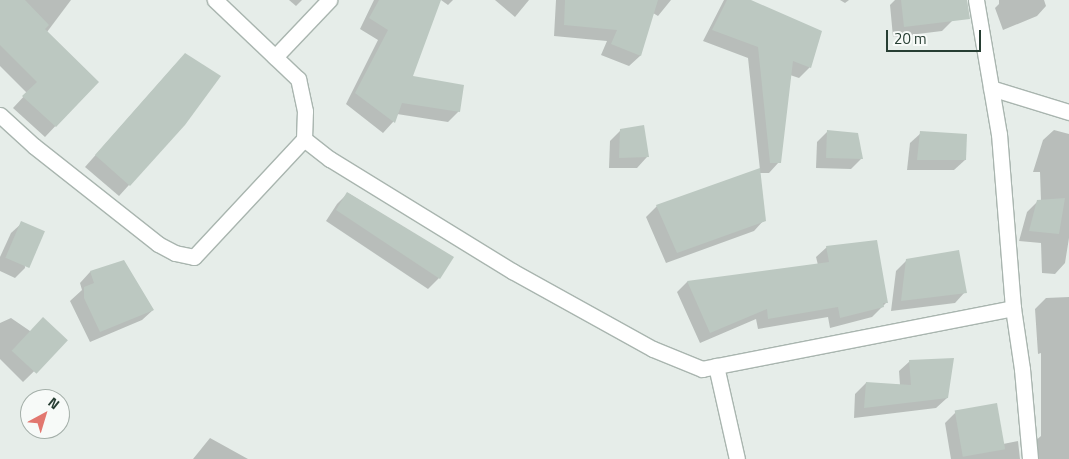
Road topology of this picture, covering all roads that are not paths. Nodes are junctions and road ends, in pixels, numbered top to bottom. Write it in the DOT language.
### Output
graph roads {
  1 [pos="215,0"];
  2 [pos="329,0"];
  3 [pos="976,0"];
  4 [pos="275,57"];
  5 [pos="991,88"];
  6 [pos="1069,112"];
  7 [pos="0,115"];
  8 [pos="304,139"];
  9 [pos="1013,308"];
  10 [pos="716,366"];
  11 [pos="737,459"];
  12 [pos="1030,459"];
  1 -- 4 [label="street"];
  2 -- 4 [label="street"];
  3 -- 5 [label="street"];
  4 -- 8 [label="street"];
  5 -- 6 [label="street"];
  5 -- 9 [label="street"];
  7 -- 8 [label="street"];
  8 -- 10 [label="street"];
  9 -- 10 [label="street"];
  9 -- 12 [label="street"];
  10 -- 11 [label="street"];
}
